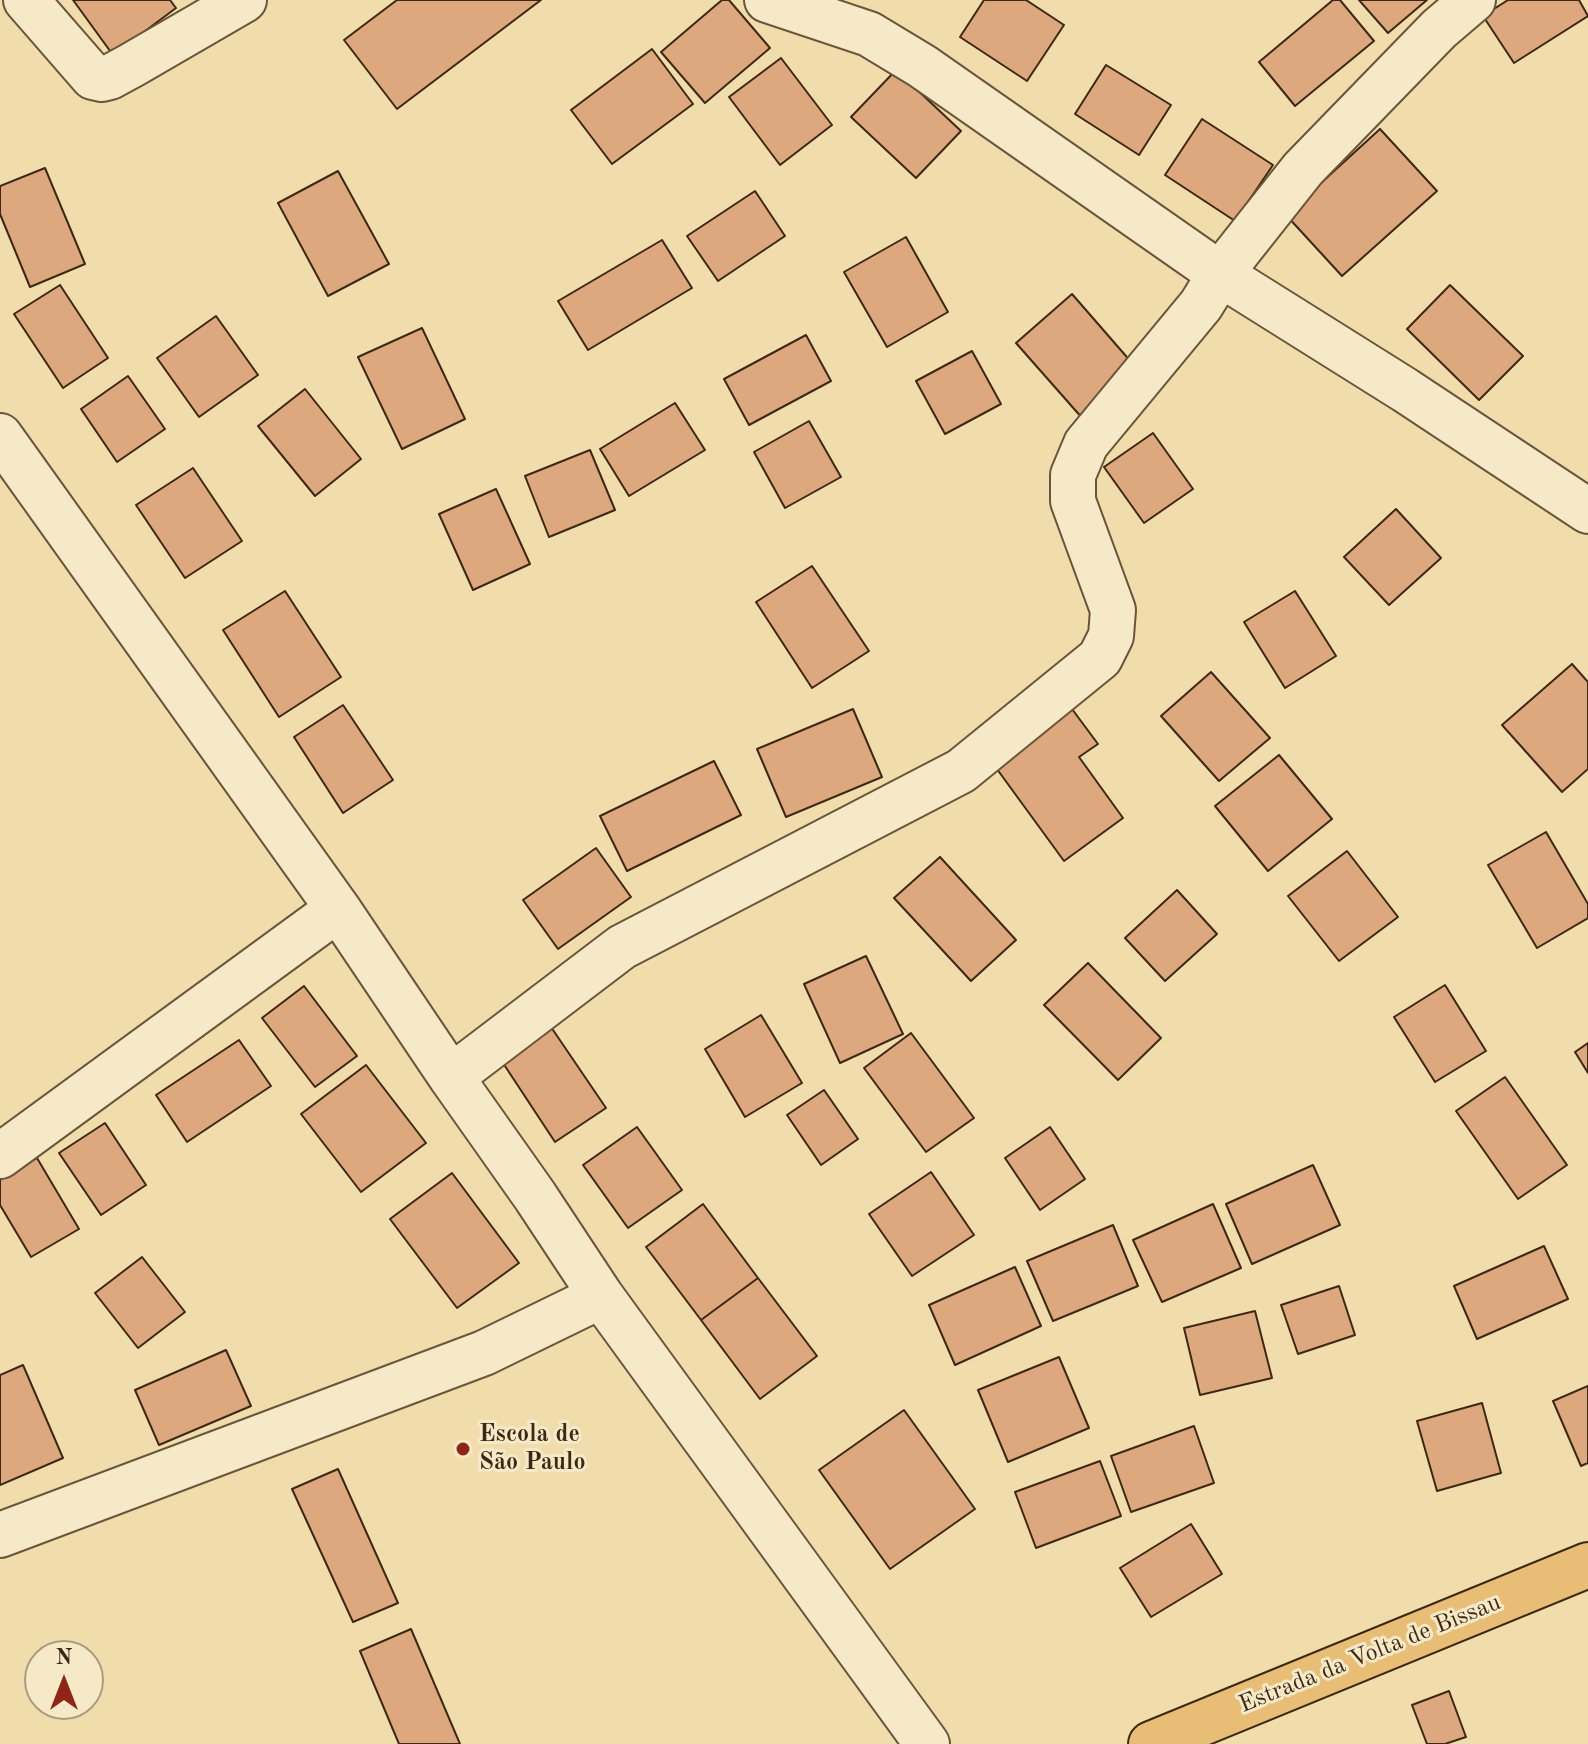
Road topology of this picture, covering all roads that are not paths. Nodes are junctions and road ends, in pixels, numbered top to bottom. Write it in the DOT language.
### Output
graph roads {
  1 [pos="26,0"];
  2 [pos="244,0"];
  3 [pos="767,0"];
  4 [pos="1473,0"];
  5 [pos="1220,274"];
  6 [pos="0,436"];
  7 [pos="1588,511"];
  8 [pos="338,909"];
  9 [pos="451,1077"];
  10 [pos="0,1156"];
  11 [pos="601,1296"];
  12 [pos="0,1535"];
  13 [pos="1588,1565"];
  14 [pos="927,1744"];
  15 [pos="1151,1744"];
  1 -- 2 [label="street"];
  3 -- 5 [label="street"];
  4 -- 5 [label="street"];
  5 -- 7 [label="street"];
  5 -- 9 [label="street"];
  6 -- 8 [label="street"];
  8 -- 9 [label="street"];
  8 -- 10 [label="street"];
  9 -- 11 [label="street"];
  11 -- 12 [label="street"];
  11 -- 14 [label="street"];
  13 -- 15 [label="main road, Estrada da Volta de Bissau"];
}
